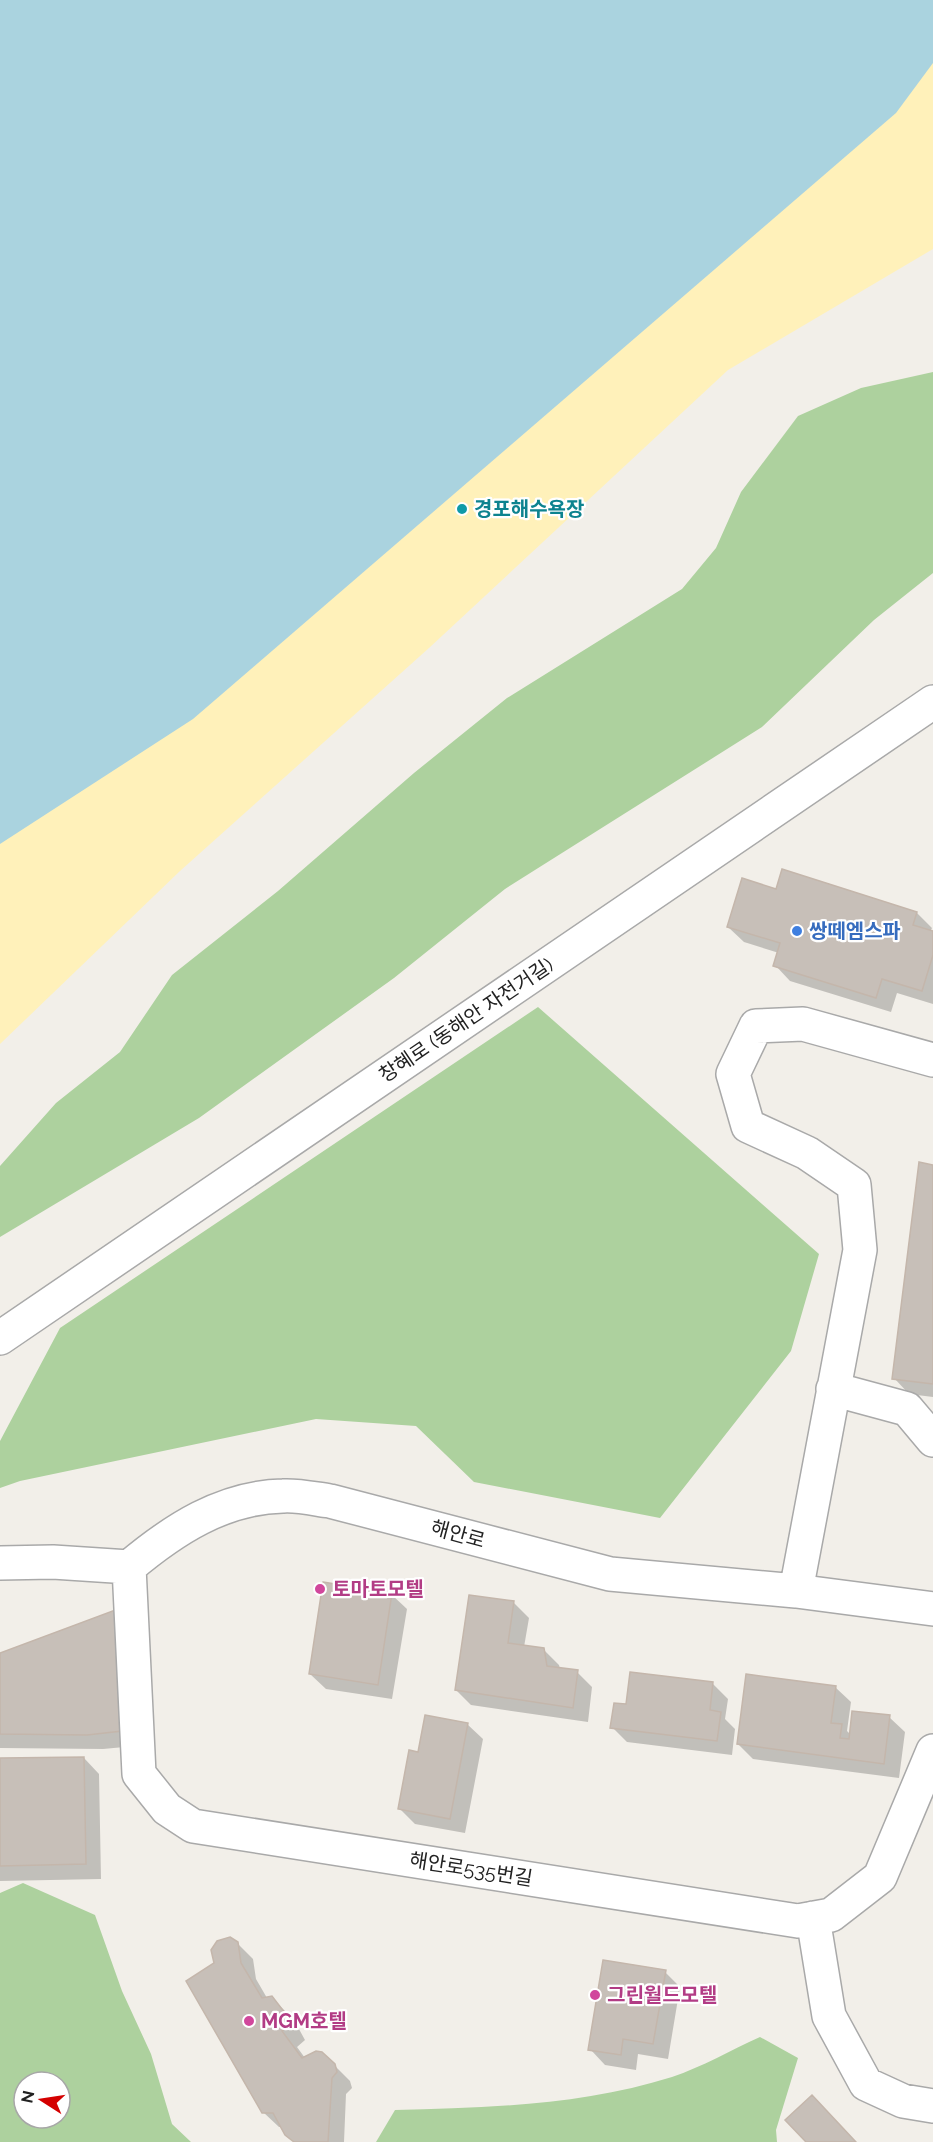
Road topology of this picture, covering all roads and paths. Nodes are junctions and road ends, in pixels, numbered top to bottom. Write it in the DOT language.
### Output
graph roads {
  1 [pos="933,702"];
  2 [pos="933,1060"];
  3 [pos="0,1338"];
  4 [pos="833,1389"];
  5 [pos="933,1440"];
  6 [pos="0,1563"];
  7 [pos="129,1567"];
  8 [pos="796,1591"];
  9 [pos="933,1609"];
  10 [pos="933,1751"];
  11 [pos="813,1918"];
  12 [pos="933,2106"];
  1 -- 3 [label="street, 창혜로 (동해안 자전거길)"];
  2 -- 4 [label="street"];
  4 -- 5 [label="street"];
  4 -- 8 [label="street"];
  6 -- 7 [label="street"];
  7 -- 8 [label="street, 해안로"];
  7 -- 11 [label="street, 해안로535번길"];
  8 -- 9 [label="street, 해안로"];
  10 -- 11 [label="street, 해안로535번길"];
  11 -- 12 [label="street"];
}
